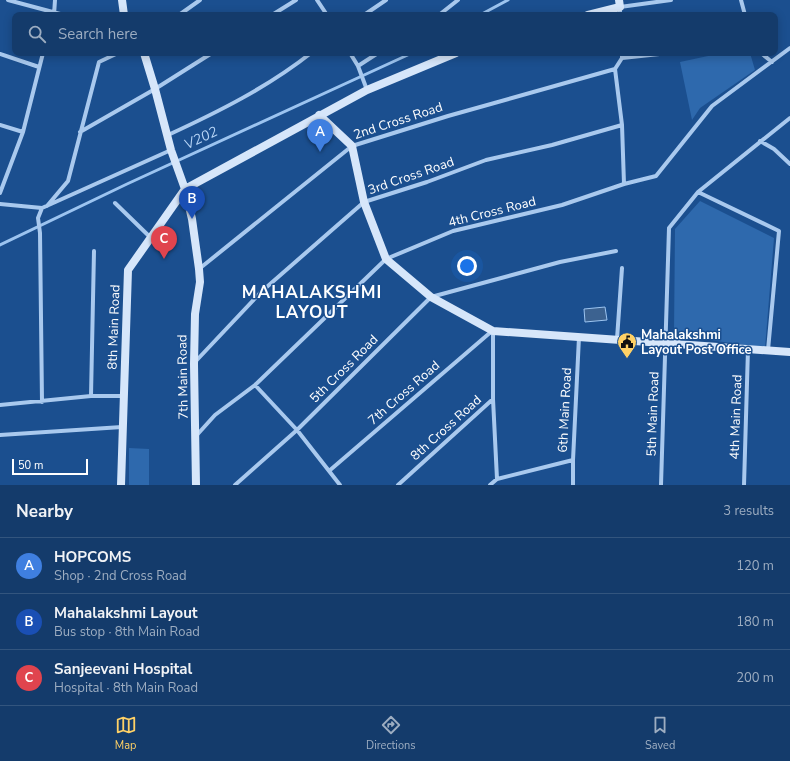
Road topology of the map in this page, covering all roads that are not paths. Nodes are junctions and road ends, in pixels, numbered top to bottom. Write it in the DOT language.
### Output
graph roads {
  1 [pos="8,0"];
  2 [pos="55,0"];
  3 [pos="122,0"];
  4 [pos="200,0"];
  5 [pos="296,0"];
  6 [pos="318,0"];
  7 [pos="386,0"];
  8 [pos="458,0"];
  9 [pos="671,0"];
  10 [pos="742,0"];
  11 [pos="619,7"];
  12 [pos="47,12"];
  13 [pos="54,12"];
  14 [pos="124,12"];
  15 [pos="183,12"];
  16 [pos="277,12"];
  17 [pos="325,12"];
  18 [pos="368,12"];
  19 [pos="443,12"];
  20 [pos="600,12"];
  21 [pos="744,12"];
  22 [pos="790,48"];
  23 [pos="0,54"];
  24 [pos="42,56"];
  25 [pos="112,56"];
  26 [pos="145,56"];
  27 [pos="207,56"];
  28 [pos="307,56"];
  29 [pos="352,56"];
  30 [pos="373,56"];
  31 [pos="449,56"];
  32 [pos="622,56"];
  33 [pos="765,56"];
  34 [pos="772,62"];
  35 [pos="358,66"];
  36 [pos="40,67"];
  37 [pos="615,69"];
  38 [pos="155,89"];
  39 [pos="367,90"];
  40 [pos="320,115"];
  41 [pos="790,118"];
  42 [pos="0,125"];
  43 [pos="622,125"];
  44 [pos="23,132"];
  45 [pos="80,132"];
  46 [pos="168,135"];
  47 [pos="760,141"];
  48 [pos="352,146"];
  49 [pos="171,150"];
  50 [pos="790,164"];
  51 [pos="624,184"];
  52 [pos="185,189"];
  53 [pos="698,192"];
  54 [pos="0,193"];
  55 [pos="364,202"];
  56 [pos="115,203"];
  57 [pos="0,204"];
  58 [pos="46,206"];
  59 [pos="42,208"];
  60 [pos="151,238"];
  61 [pos="94,251"];
  62 [pos="616,251"];
  63 [pos="386,259"];
  64 [pos="622,268"];
  65 [pos="199,269"];
  66 [pos="431,297"];
  67 [pos="493,331"];
  68 [pos="579,337"];
  69 [pos="617,340"];
  70 [pos="666,343"];
  71 [pos="748,349"];
  72 [pos="768,351"];
  73 [pos="790,352"];
  74 [pos="194,364"];
  75 [pos="255,385"];
  76 [pos="91,396"];
  77 [pos="123,396"];
  78 [pos="493,399"];
  79 [pos="42,402"];
  80 [pos="0,405"];
  81 [pos="122,427"];
  82 [pos="297,430"];
  83 [pos="0,435"];
  84 [pos="196,436"];
  85 [pos="573,460"];
  86 [pos="329,471"];
  87 [pos="497,479"];
  88 [pos="121,485"];
  89 [pos="196,485"];
  90 [pos="235,485"];
  91 [pos="340,485"];
  92 [pos="398,485"];
  93 [pos="490,485"];
  94 [pos="574,485"];
  95 [pos="661,485"];
  96 [pos="744,485"];
  1 -- 12 [label="street"];
  2 -- 13 [label="street"];
  3 -- 14 [label="street"];
  4 -- 15 [label="street"];
  5 -- 16 [label="street"];
  6 -- 17 [label="street"];
  7 -- 18 [label="street"];
  8 -- 19 [label="street"];
  9 -- 11 [label="street"];
  10 -- 21 [label="street"];
  11 -- 20 [label="street"];
  22 -- 34 [label="street, 4th Cross Road"];
  23 -- 36 [label="street"];
  24 -- 36 [label="street"];
  25 -- 45 [label="street"];
  26 -- 38 [label="street, 7th Main Road"];
  27 -- 38 [label="street"];
  28 -- 46 [label="street"];
  29 -- 35 [label="street"];
  30 -- 35 [label="street"];
  31 -- 39 [label="street"];
  32 -- 37 [label="street"];
  33 -- 34 [label="street"];
  34 -- 51 [label="street, 4th Cross Road"];
  35 -- 39 [label="street"];
  36 -- 44 [label="street"];
  37 -- 43 [label="street"];
  37 -- 48 [label="street, 2nd Cross Road"];
  38 -- 45 [label="street"];
  38 -- 46 [label="street, 7th Main Road"];
  39 -- 40 [label="street"];
  40 -- 48 [label="street"];
  40 -- 52 [label="street"];
  41 -- 47 [label="street, 5th Main Road"];
  42 -- 44 [label="street"];
  43 -- 51 [label="street"];
  43 -- 55 [label="street, 3rd Cross Road"];
  44 -- 54 [label="street"];
  45 -- 58 [label="street"];
  46 -- 49 [label="street, 7th Main Road"];
  47 -- 50 [label="street"];
  47 -- 53 [label="street, 5th Main Road"];
  48 -- 55 [label="street"];
  48 -- 65 [label="street, 2nd Cross Road"];
  49 -- 52 [label="street, 7th Main Road"];
  49 -- 58 [label="street"];
  51 -- 63 [label="street, 4th Cross Road"];
  52 -- 60 [label="street, 8th Main Road"];
  52 -- 65 [label="street, 7th Main Road"];
  53 -- 70 [label="street, 5th Main Road"];
  53 -- 72 [label="street"];
  55 -- 63 [label="street"];
  55 -- 74 [label="street, 3rd Cross Road"];
  56 -- 60 [label="street"];
  57 -- 59 [label="street"];
  58 -- 59 [label="street"];
  59 -- 79 [label="street"];
  60 -- 77 [label="street, 8th Main Road"];
  61 -- 76 [label="street"];
  62 -- 66 [label="street, 5th Cross Road"];
  63 -- 66 [label="street"];
  63 -- 75 [label="street, 4th Cross Road"];
  64 -- 69 [label="street"];
  65 -- 74 [label="street, 7th Main Road"];
  66 -- 67 [label="street"];
  66 -- 82 [label="street, 5th Cross Road"];
  67 -- 68 [label="street"];
  67 -- 78 [label="street, 8th Cross Road"];
  67 -- 86 [label="street, 7th Cross Road"];
  68 -- 69 [label="street"];
  68 -- 85 [label="street, 6th Main Road"];
  69 -- 70 [label="street"];
  70 -- 71 [label="street"];
  70 -- 95 [label="street, 5th Main Road"];
  71 -- 72 [label="street"];
  71 -- 96 [label="street, 4th Main Road"];
  72 -- 73 [label="street"];
  74 -- 84 [label="street, 7th Main Road"];
  75 -- 82 [label="street"];
  75 -- 84 [label="street, 4th Cross Road"];
  76 -- 77 [label="street"];
  76 -- 79 [label="street"];
  77 -- 81 [label="street, 8th Main Road"];
  78 -- 87 [label="street"];
  78 -- 92 [label="street, 8th Cross Road"];
  79 -- 80 [label="street"];
  81 -- 83 [label="street"];
  81 -- 88 [label="street, 8th Main Road"];
  82 -- 86 [label="street"];
  82 -- 90 [label="street, 5th Cross Road"];
  84 -- 89 [label="street, 7th Main Road"];
  85 -- 87 [label="street"];
  85 -- 94 [label="street, 6th Main Road"];
  86 -- 91 [label="street"];
  87 -- 93 [label="street"];
}
